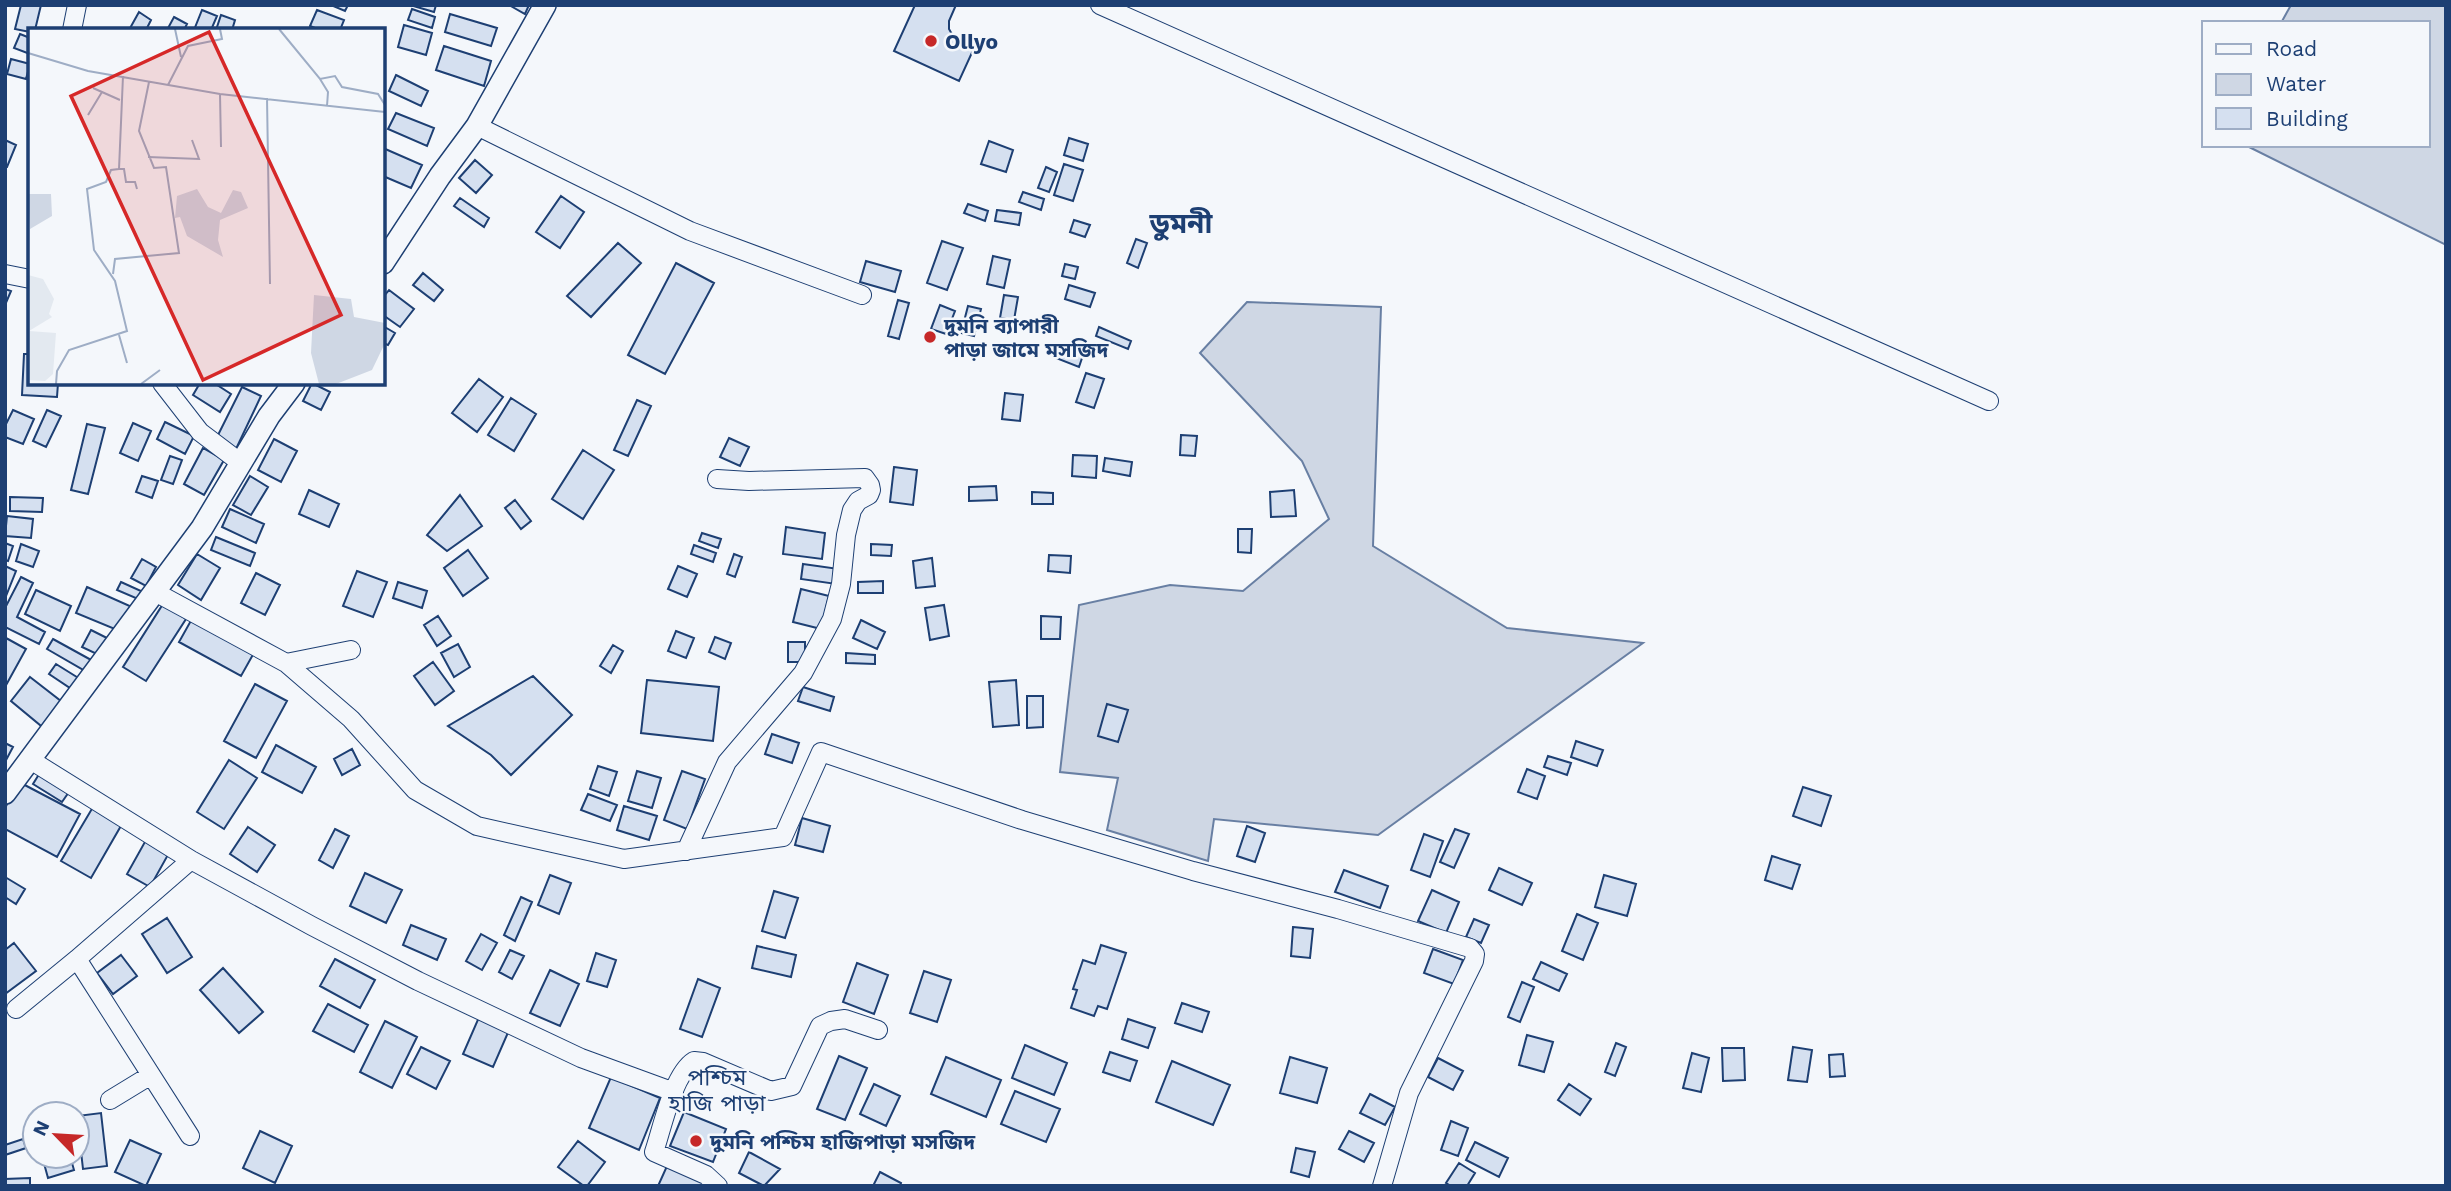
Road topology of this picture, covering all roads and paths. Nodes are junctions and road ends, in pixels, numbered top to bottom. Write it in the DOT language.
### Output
graph roads {
  1 [pos="78,5"];
  2 [pos="545,5"];
  3 [pos="1100,5"];
  4 [pos="72,28"];
  5 [pos="477,126"];
  6 [pos="385,259"];
  7 [pos="5,274"];
  8 [pos="28,279"];
  9 [pos="862,295"];
  10 [pos="164,385"];
  11 [pos="293,385"];
  12 [pos="1989,401"];
  13 [pos="241,463"];
  14 [pos="717,479"];
  15 [pos="155,592"];
  16 [pos="351,650"];
  17 [pos="286,663"];
  18 [pos="30,759"];
  19 [pos="5,793"];
  20 [pos="686,851"];
  21 [pos="191,860"];
  22 [pos="77,959"];
  23 [pos="16,1009"];
  24 [pos="878,1030"];
  25 [pos="150,1075"];
  26 [pos="674,1092"];
  27 [pos="110,1100"];
  28 [pos="190,1136"];
  29 [pos="718,1186"];
  30 [pos="1382,1186"];
  1 -- 4 [label="street"];
  2 -- 5 [label="street"];
  3 -- 12 [label="street"];
  5 -- 6 [label="street"];
  5 -- 9 [label="street"];
  7 -- 8 [label="street"];
  10 -- 13 [label="street"];
  11 -- 13 [label="street"];
  13 -- 15 [label="street"];
  14 -- 20 [label="street"];
  15 -- 17 [label="street"];
  15 -- 18 [label="street"];
  16 -- 17 [label="street"];
  17 -- 20 [label="street"];
  18 -- 19 [label="street"];
  18 -- 21 [label="street"];
  20 -- 30 [label="street"];
  21 -- 22 [label="street"];
  21 -- 26 [label="street"];
  22 -- 23 [label="street"];
  22 -- 25 [label="street"];
  24 -- 26 [label="street"];
  25 -- 27 [label="street"];
  25 -- 28 [label="street"];
  26 -- 29 [label="street"];
}
